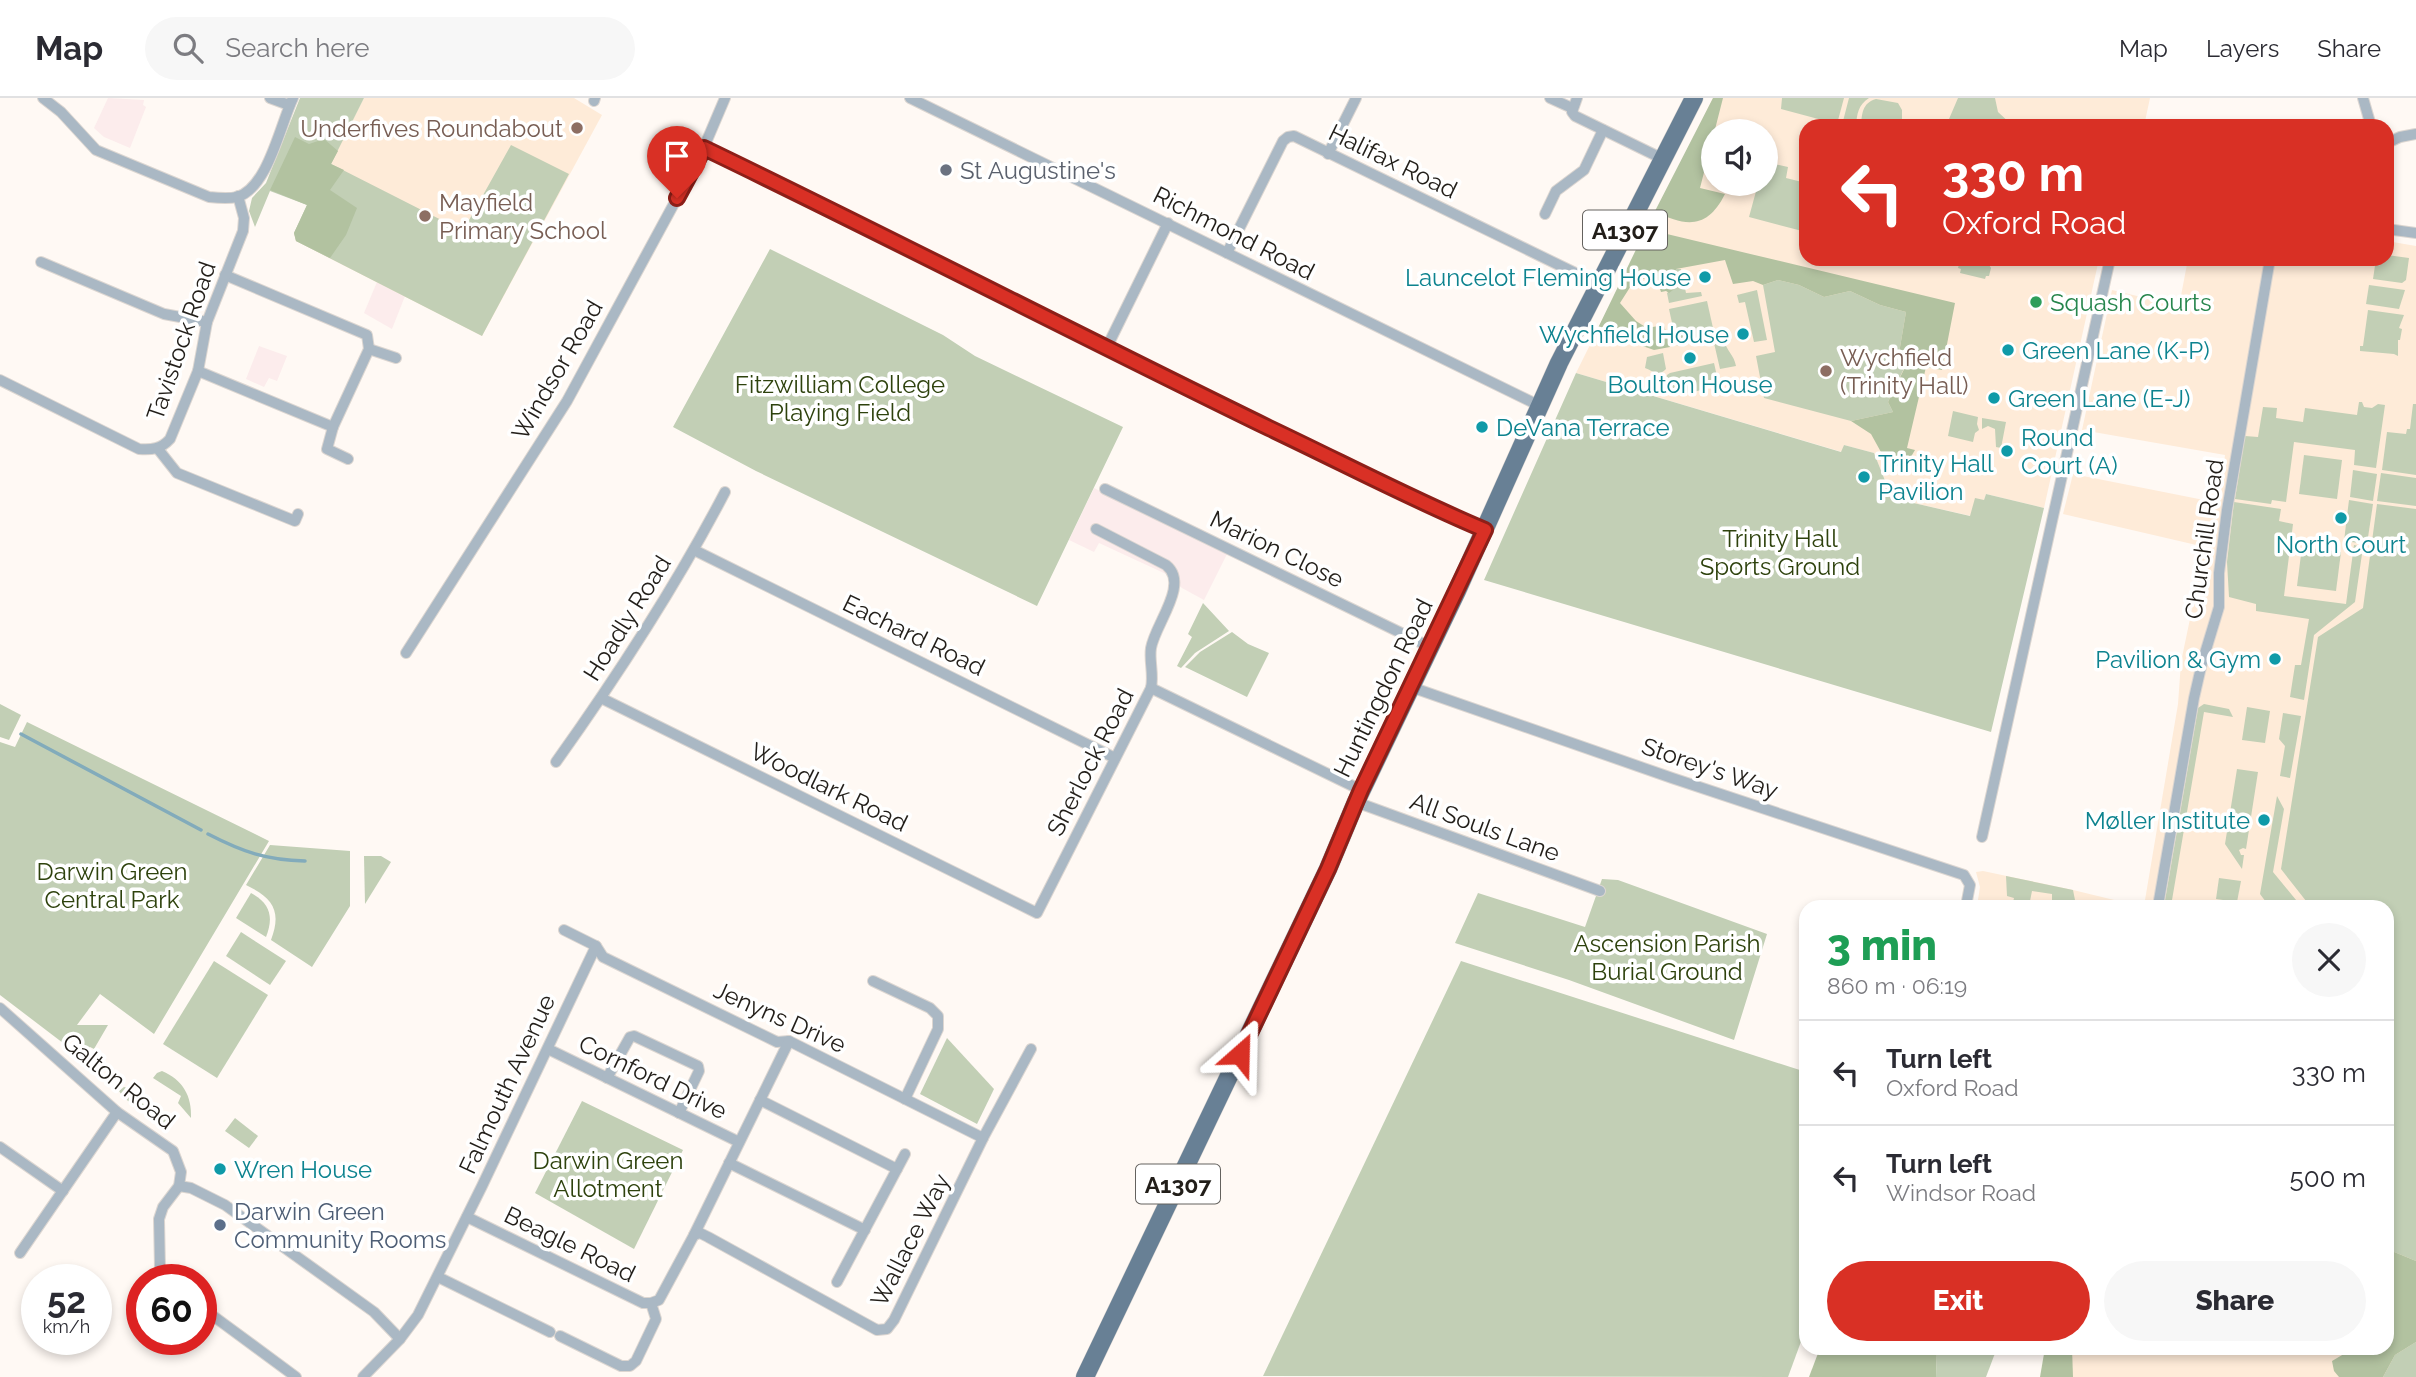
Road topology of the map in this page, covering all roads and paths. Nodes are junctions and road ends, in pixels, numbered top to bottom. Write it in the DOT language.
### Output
graph roads {
  1 [pos="43,98"];
  2 [pos="270,98"];
  3 [pos="725,98"];
  4 [pos="910,98"];
  5 [pos="1356,98"];
  6 [pos="1550,98"];
  7 [pos="1694,98"];
  8 [pos="2363,98"];
  9 [pos="291,101"];
  10 [pos="1575,107"];
  11 [pos="2369,119"];
  12 [pos="1603,130"];
  13 [pos="2416,134"];
  14 [pos="2394,140"];
  15 [pos="704,148"];
  16 [pos="1328,154"];
  17 [pos="1663,159"];
  18 [pos="238,197"];
  19 [pos="1545,214"];
  20 [pos="1168,223"];
  21 [pos="2394,230"];
  22 [pos="2416,233"];
  23 [pos="1227,253"];
  24 [pos="41,262"];
  25 [pos="2108,266"];
  26 [pos="2269,266"];
  27 [pos="225,275"];
  28 [pos="1598,284"];
  29 [pos="208,322"];
  30 [pos="369,349"];
  31 [pos="1106,349"];
  32 [pos="396,358"];
  33 [pos="198,371"];
  34 [pos="0,380"];
  35 [pos="1540,406"];
  36 [pos="333,427"];
  37 [pos="158,449"];
  38 [pos="348,458"];
  39 [pos="1105,489"];
  40 [pos="725,492"];
  41 [pos="298,514"];
  42 [pos="1096,528"];
  43 [pos="1485,530"];
  44 [pos="694,550"];
  45 [pos="1430,647"];
  46 [pos="406,653"];
  47 [pos="1411,687"];
  48 [pos="1151,688"];
  49 [pos="601,698"];
  50 [pos="1115,758"];
  51 [pos="556,762"];
  52 [pos="1359,796"];
  53 [pos="1982,837"];
  54 [pos="1600,891"];
  55 [pos="1967,900"];
  56 [pos="2159,900"];
  57 [pos="1037,913"];
  58 [pos="564,930"];
  59 [pos="596,946"];
  60 [pos="873,981"];
  61 [pos="0,1008"];
  62 [pos="789,1041"];
  63 [pos="548,1049"];
  64 [pos="1031,1049"];
  65 [pos="607,1078"];
  66 [pos="905,1099"];
  67 [pos="760,1100"];
  68 [pos="117,1112"];
  69 [pos="679,1113"];
  70 [pos="984,1138"];
  71 [pos="739,1142"];
  72 [pos="0,1147"];
  73 [pos="905,1154"];
  74 [pos="729,1163"];
  75 [pos="897,1169"];
  76 [pos="179,1186"];
  77 [pos="63,1191"];
  78 [pos="467,1217"];
  79 [pos="865,1230"];
  80 [pos="694,1235"];
  81 [pos="20,1253"];
  82 [pos="160,1264"];
  83 [pos="438,1277"];
  84 [pos="837,1282"];
  85 [pos="651,1303"];
  86 [pos="217,1320"];
  87 [pos="400,1339"];
  88 [pos="632,1372"];
  89 [pos="282,1373"];
  90 [pos="296,1377"];
  91 [pos="362,1377"];
  92 [pos="1085,1377"];
  1 -- 18 [label="street"];
  2 -- 9 [label="street"];
  3 -- 15 [label="street, Windsor Road"];
  4 -- 20 [label="street, Richmond Road"];
  5 -- 16 [label="street"];
  6 -- 10 [label="street"];
  7 -- 17 [label="main road, Huntingdon Road / A1307"];
  8 -- 11 [label="street"];
  9 -- 18 [label="street"];
  10 -- 12 [label="street"];
  12 -- 17 [label="street"];
  12 -- 19 [label="street"];
  13 -- 14 [label="street"];
  15 -- 31 [label="street"];
  15 -- 46 [label="street, Windsor Road"];
  16 -- 23 [label="street, Halifax Road"];
  16 -- 28 [label="street, Halifax Road"];
  17 -- 28 [label="main road, Huntingdon Road / A1307"];
  18 -- 27 [label="street, Tavistock Road"];
  20 -- 23 [label="street, Richmond Road"];
  20 -- 31 [label="street"];
  21 -- 22 [label="street"];
  23 -- 35 [label="street, Richmond Road"];
  24 -- 29 [label="street"];
  25 -- 53 [label="street"];
  26 -- 56 [label="street, Churchill Road"];
  27 -- 29 [label="street, Tavistock Road"];
  27 -- 30 [label="street"];
  28 -- 35 [label="main road, Huntingdon Road / A1307"];
  29 -- 33 [label="street, Tavistock Road"];
  30 -- 32 [label="street"];
  30 -- 36 [label="street"];
  31 -- 43 [label="street"];
  33 -- 36 [label="street"];
  33 -- 37 [label="street, Tavistock Road"];
  34 -- 37 [label="street, Tavistock Road"];
  35 -- 43 [label="main road, Huntingdon Road / A1307"];
  36 -- 38 [label="street"];
  37 -- 41 [label="street"];
  39 -- 45 [label="street, Marion Close"];
  40 -- 44 [label="street, Hoadly Road"];
  42 -- 48 [label="street"];
  43 -- 45 [label="main road, Huntingdon Road / A1307"];
  44 -- 49 [label="street, Hoadly Road"];
  44 -- 50 [label="street, Eachard Road"];
  45 -- 47 [label="main road, Huntingdon Road / A1307"];
  47 -- 52 [label="main road, Huntingdon Road / A1307"];
  47 -- 55 [label="street, Storey's Way"];
  48 -- 50 [label="street, Sherlock Road"];
  48 -- 52 [label="street, Sherlock Road"];
  49 -- 51 [label="street, Hoadly Road"];
  49 -- 57 [label="street, Woodlark Road"];
  50 -- 57 [label="street, Sherlock Road"];
  52 -- 54 [label="street, All Souls Lane"];
  52 -- 92 [label="main road, Huntingdon Road / A1307"];
  58 -- 59 [label="street, Jenyns Drive"];
  59 -- 62 [label="street, Jenyns Drive"];
  59 -- 63 [label="street, Falmouth Avenue"];
  60 -- 66 [label="street"];
  61 -- 68 [label="street, Galton Road"];
  62 -- 66 [label="street, Jenyns Drive"];
  62 -- 67 [label="street, Beagle Road"];
  63 -- 65 [label="street, Cornford Drive"];
  63 -- 78 [label="street, Falmouth Avenue"];
  64 -- 70 [label="street, Wallace Way"];
  65 -- 69 [label="street, Cornford Drive"];
  65 -- 69 [label="street"];
  66 -- 70 [label="street, Jenyns Drive"];
  67 -- 71 [label="street, Beagle Road"];
  67 -- 75 [label="street"];
  68 -- 76 [label="street, Galton Road"];
  68 -- 77 [label="street"];
  69 -- 71 [label="street, Cornford Drive"];
  70 -- 80 [label="street, Wallace Way"];
  71 -- 74 [label="street, Beagle Road"];
  72 -- 77 [label="street"];
  73 -- 75 [label="street"];
  74 -- 79 [label="street"];
  74 -- 80 [label="street, Beagle Road"];
  75 -- 79 [label="street"];
  76 -- 82 [label="street"];
  76 -- 87 [label="street"];
  77 -- 81 [label="street"];
  78 -- 83 [label="street, Falmouth Avenue"];
  78 -- 85 [label="street, Beagle Road"];
  79 -- 84 [label="street"];
  80 -- 85 [label="street, Beagle Road"];
  83 -- 87 [label="street, Falmouth Avenue"];
  83 -- 88 [label="street"];
  85 -- 88 [label="street"];
  86 -- 89 [label="street"];
  87 -- 91 [label="street, Falmouth Avenue"];
  89 -- 90 [label="street"];
}
